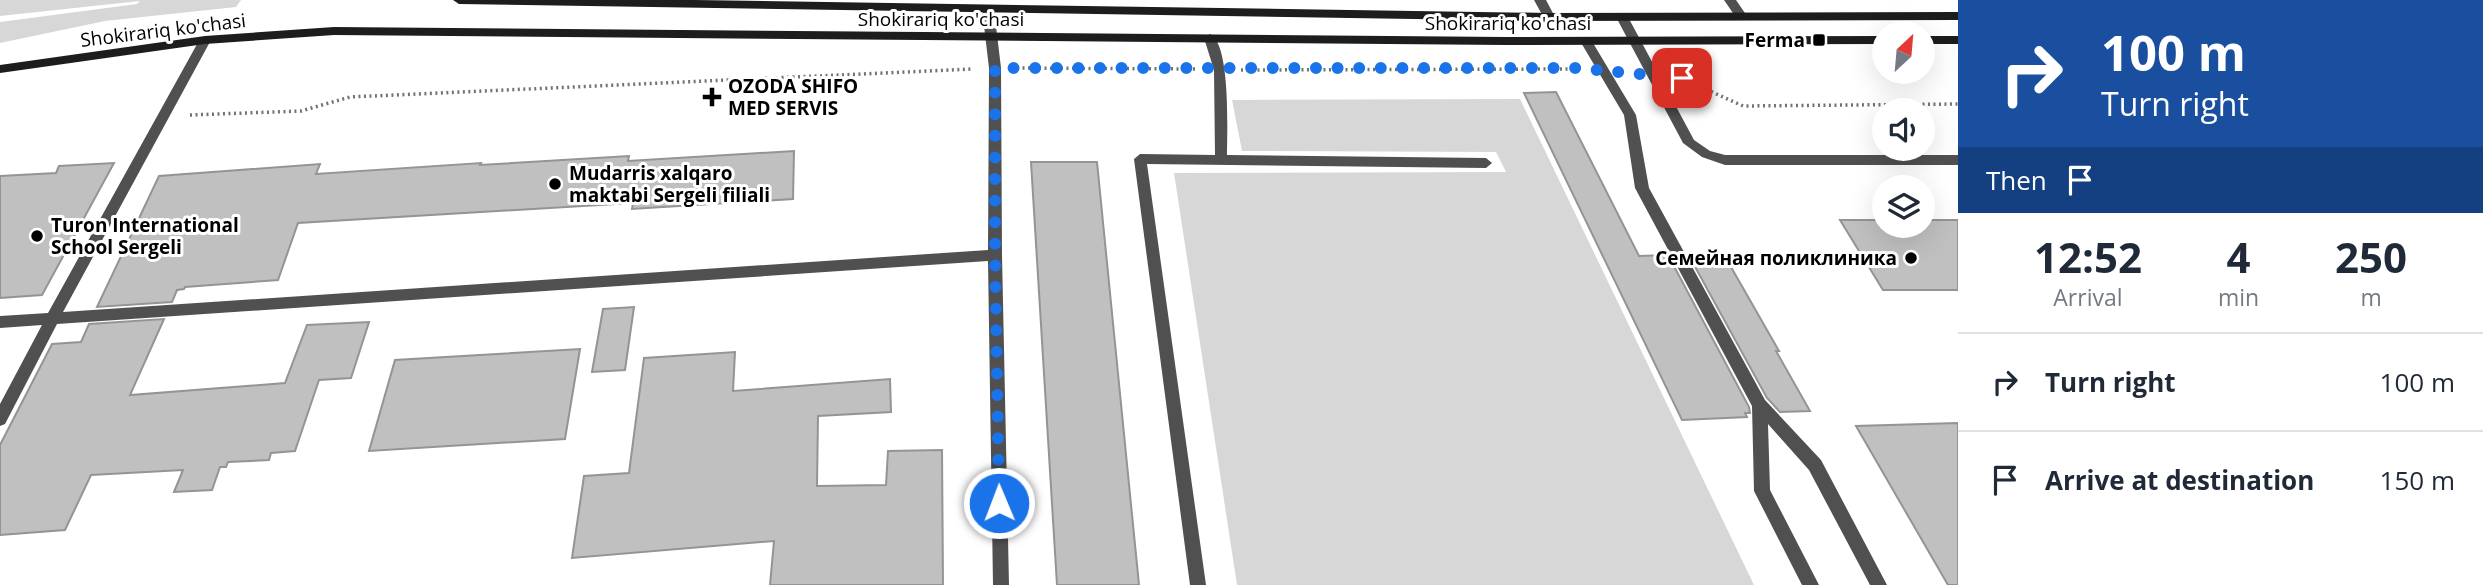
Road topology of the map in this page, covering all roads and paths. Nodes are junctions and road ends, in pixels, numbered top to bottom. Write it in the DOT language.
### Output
graph roads {
  1 [pos="459,0"];
  2 [pos="1540,0"];
  3 [pos="1730,0"];
  4 [pos="718,2"];
  5 [pos="988,9"];
  6 [pos="1741,16"];
  7 [pos="1958,16"];
  8 [pos="1549,17"];
  9 [pos="1622,17"];
  10 [pos="991,36"];
  11 [pos="1210,38"];
  12 [pos="205,40"];
  13 [pos="1872,40"];
  14 [pos="1936,40"];
  15 [pos="1958,40"];
  16 [pos="1561,41"];
  17 [pos="1586,41"];
  18 [pos="1637,41"];
  19 [pos="995,68"];
  20 [pos="0,69"];
  21 [pos="1220,70"];
  22 [pos="1604,71"];
  23 [pos="1656,77"];
  24 [pos="1958,104"];
  25 [pos="165,116"];
  26 [pos="1221,160"];
  27 [pos="1958,160"];
  28 [pos="1486,163"];
  29 [pos="995,255"];
  30 [pos="52,318"];
  31 [pos="0,322"];
  32 [pos="1760,405"];
  33 [pos="0,419"];
  34 [pos="1001,585"];
  35 [pos="1198,585"];
  36 [pos="1811,585"];
  37 [pos="1879,585"];
  1 -- 4 [label="main road, Shokirariq ko'chasi"];
  2 -- 8 [label="street"];
  3 -- 6 [label="street"];
  4 -- 5 [label="main road, Shokirariq ko'chasi"];
  5 -- 8 [label="main road, Shokirariq ko'chasi"];
  5 -- 10 [label="street"];
  6 -- 7 [label="main road, Shokirariq ko'chasi"];
  6 -- 9 [label="main road, Shokirariq ko'chasi"];
  8 -- 9 [label="main road, Shokirariq ko'chasi"];
  8 -- 16 [label="main road"];
  9 -- 18 [label="street"];
  10 -- 11 [label="main road, Shokirariq ko'chasi"];
  10 -- 12 [label="main road, Shokirariq ko'chasi"];
  10 -- 19 [label="street"];
  11 -- 16 [label="main road, Shokirariq ko'chasi"];
  11 -- 21 [label="street"];
  12 -- 20 [label="main road, Shokirariq ko'chasi"];
  12 -- 25 [label="street"];
  13 -- 18 [label="main road, Shokirariq ko'chasi"];
  14 -- 15 [label="main road"];
  16 -- 17 [label="main road, Shokirariq ko'chasi"];
  17 -- 18 [label="main road, Shokirariq ko'chasi"];
  17 -- 22 [label="street"];
  18 -- 23 [label="street"];
  19 -- 21 [label="path"];
  19 -- 25 [label="path"];
  19 -- 29 [label="street"];
  21 -- 22 [label="path"];
  21 -- 26 [label="street"];
  22 -- 32 [label="street"];
  23 -- 24 [label="path"];
  23 -- 27 [label="street"];
  25 -- 30 [label="street"];
  26 -- 28 [label="street"];
  26 -- 35 [label="street"];
  29 -- 30 [label="street"];
  29 -- 34 [label="street"];
  30 -- 31 [label="street"];
  30 -- 33 [label="street"];
  32 -- 36 [label="street"];
  32 -- 37 [label="street"];
}
